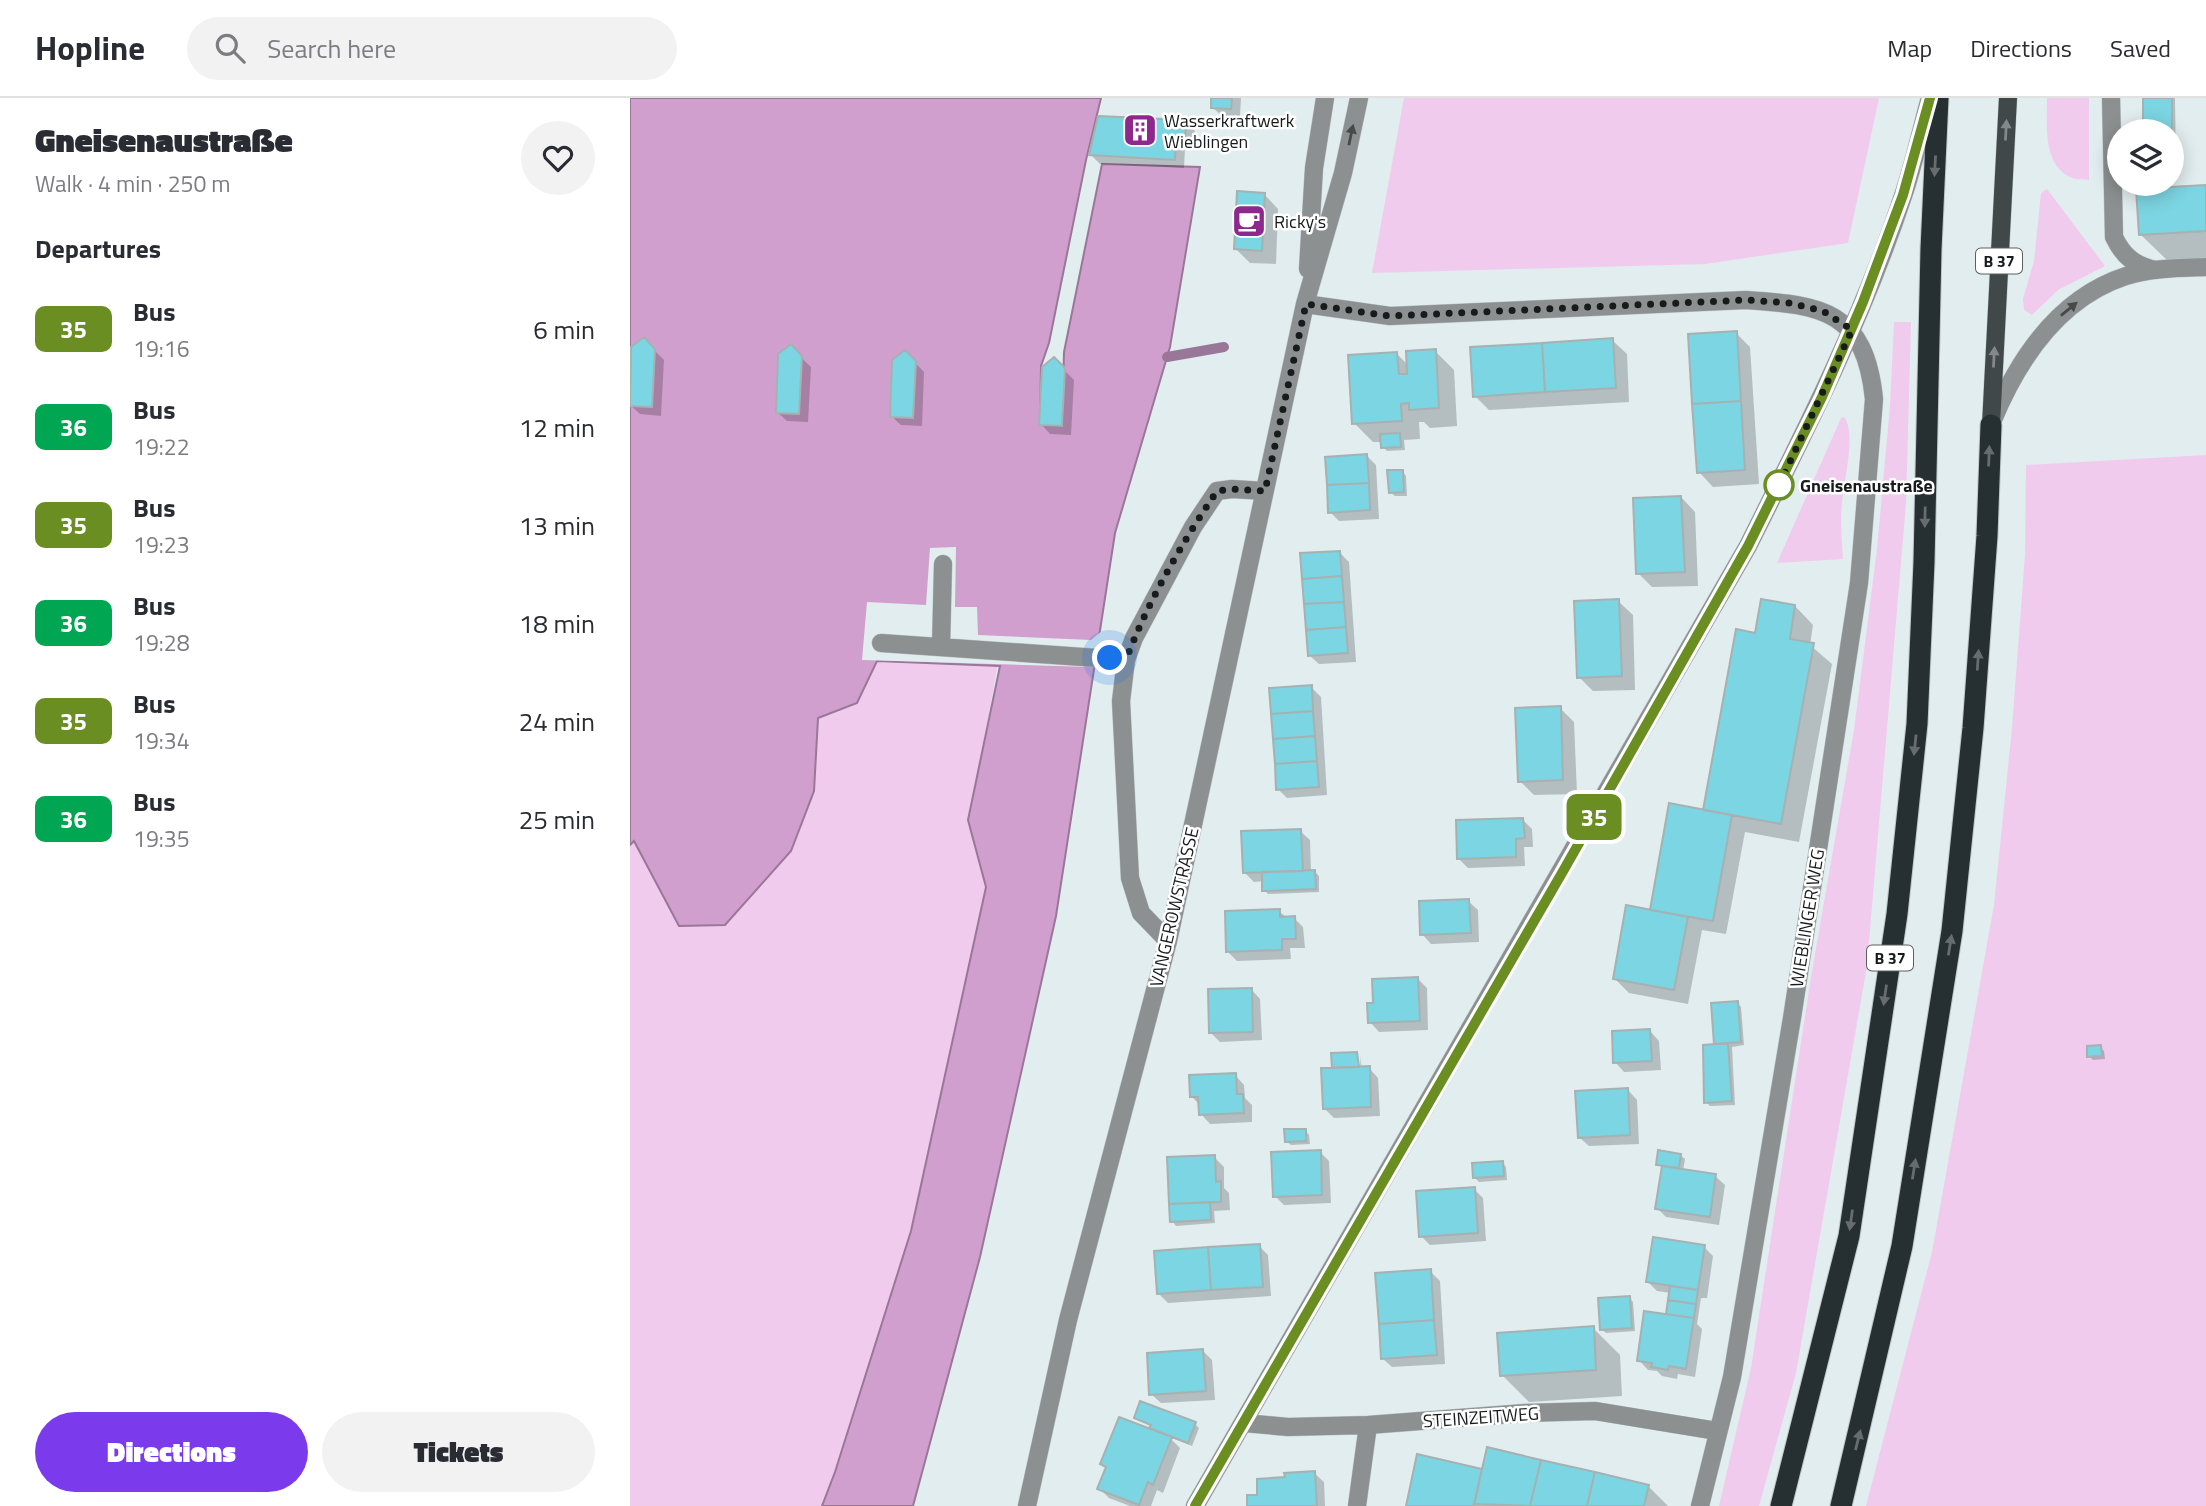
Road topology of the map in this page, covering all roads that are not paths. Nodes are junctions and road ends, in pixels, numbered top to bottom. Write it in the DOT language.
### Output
graph roads {
  1 [pos="1325,98"];
  2 [pos="1359,98"];
  3 [pos="1930,98"];
  4 [pos="1938,98"];
  5 [pos="2008,98"];
  6 [pos="2111,98"];
  7 [pos="2206,267"];
  8 [pos="2156,270"];
  9 [pos="1306,304"];
  10 [pos="1852,330"];
  11 [pos="1991,425"];
  12 [pos="1265,491"];
  13 [pos="943,564"];
  14 [pos="881,643"];
  15 [pos="942,647"];
  16 [pos="1126,660"];
  17 [pos="1168,941"];
  18 [pos="1244,1423"];
  19 [pos="1368,1425"];
  20 [pos="1717,1431"];
  21 [pos="1027,1506"];
  22 [pos="1195,1506"];
  23 [pos="1357,1506"];
  24 [pos="1700,1506"];
  25 [pos="1781,1506"];
  26 [pos="1842,1506"];
  1 -- 9 [label="street, VANGEROWSTRASSE"];
  9 -- 2 [label="street, VANGEROWSTRASSE, one-way"];
  3 -- 10 [label="street"];
  4 -- 25 [label="highway, B 37, one-way"];
  11 -- 5 [label="main road, B 37, one-way"];
  6 -- 8 [label="street"];
  7 -- 8 [label="street"];
  11 -- 8 [label="street, one-way"];
  9 -- 10 [label="street"];
  9 -- 12 [label="street, VANGEROWSTRASSE"];
  10 -- 18 [label="street"];
  10 -- 20 [label="street, WIEBLINGER WEG"];
  26 -- 11 [label="highway, B 37, one-way"];
  12 -- 16 [label="street"];
  12 -- 17 [label="street, VANGEROWSTRASSE"];
  13 -- 15 [label="street"];
  14 -- 15 [label="street"];
  15 -- 16 [label="street"];
  16 -- 17 [label="street"];
  17 -- 21 [label="street, VANGEROWSTRASSE"];
  18 -- 19 [label="street, STEINZEITWEG"];
  18 -- 22 [label="street"];
  19 -- 20 [label="street, STEINZEITWEG"];
  19 -- 23 [label="street"];
  20 -- 24 [label="street, WIEBLINGER WEG"];
}
